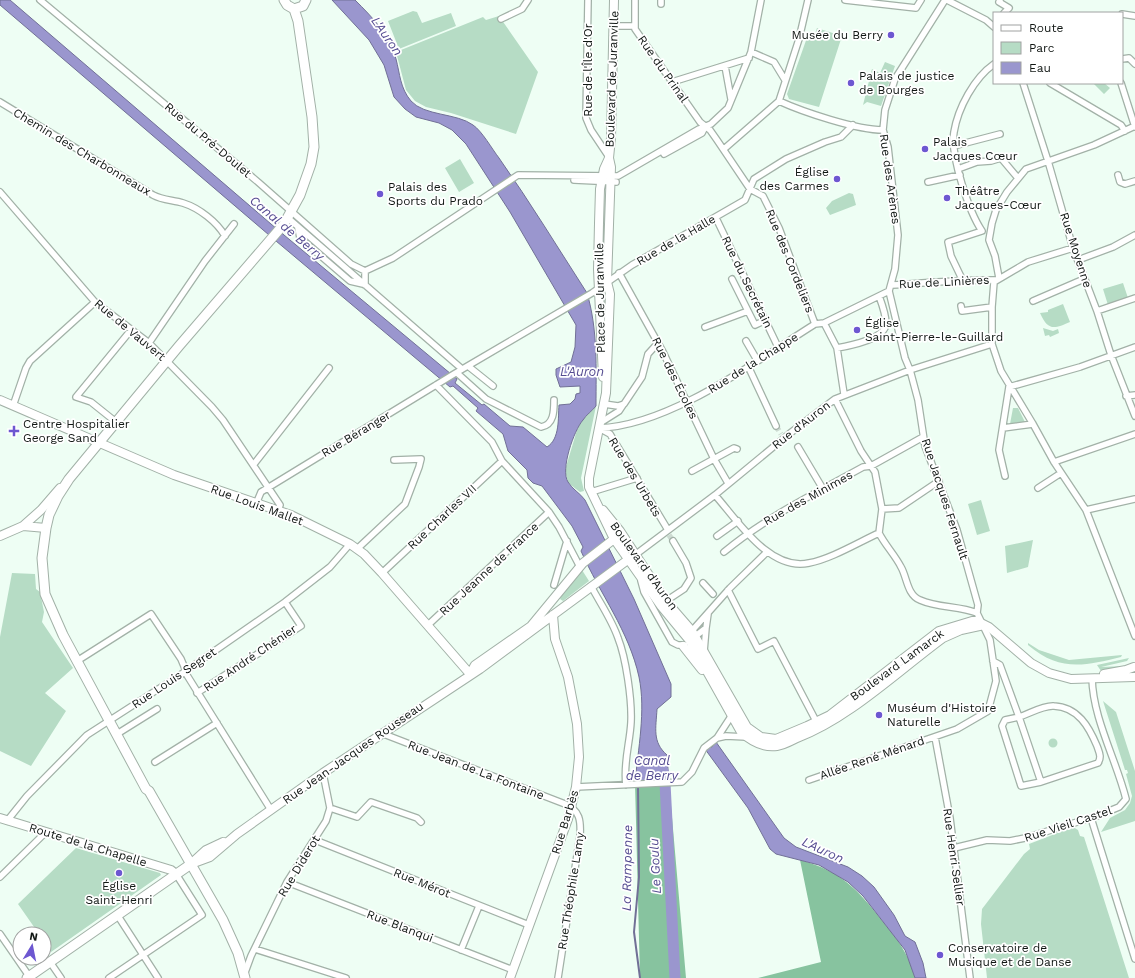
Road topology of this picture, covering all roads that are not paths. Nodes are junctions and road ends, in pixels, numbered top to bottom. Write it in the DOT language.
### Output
graph roads {
  1 [pos="40,0"];
  2 [pos="284,0"];
  3 [pos="306,0"];
  4 [pos="528,0"];
  5 [pos="588,0"];
  6 [pos="614,0"];
  7 [pos="635,0"];
  8 [pos="761,0"];
  9 [pos="808,0"];
  10 [pos="845,0"];
  11 [pos="921,0"];
  12 [pos="946,0"];
  13 [pos="1000,0"];
  14 [pos="297,8"];
  15 [pos="1005,12"];
  16 [pos="1123,14"];
  17 [pos="1135,16"];
  18 [pos="501,19"];
  19 [pos="993,25"];
  20 [pos="614,26"];
  21 [pos="634,26"];
  22 [pos="751,52"];
  23 [pos="748,58"];
  24 [pos="1123,59"];
  25 [pos="1135,64"];
  26 [pos="993,65"];
  27 [pos="725,66"];
  28 [pos="785,80"];
  29 [pos="672,82"];
  30 [pos="1022,84"];
  31 [pos="1052,84"];
  32 [pos="1121,84"];
  33 [pos="731,100"];
  34 [pos="779,101"];
  35 [pos="0,102"];
  36 [pos="853,125"];
  37 [pos="1135,126"];
  38 [pos="705,127"];
  39 [pos="883,130"];
  40 [pos="1125,131"];
  41 [pos="1000,134"];
  42 [pos="954,146"];
  43 [pos="724,149"];
  44 [pos="609,158"];
  45 [pos="1048,161"];
  46 [pos="959,172"];
  47 [pos="1118,176"];
  48 [pos="1017,177"];
  49 [pos="609,180"];
  50 [pos="1135,181"];
  51 [pos="928,182"];
  52 [pos="750,189"];
  53 [pos="0,192"];
  54 [pos="493,193"];
  55 [pos="481,202"];
  56 [pos="288,218"];
  57 [pos="716,218"];
  58 [pos="234,224"];
  59 [pos="1135,235"];
  60 [pos="225,236"];
  61 [pos="1073,248"];
  62 [pos="1078,260"];
  63 [pos="365,271"];
  64 [pos="619,274"];
  65 [pos="732,278"];
  66 [pos="962,279"];
  67 [pos="998,279"];
  68 [pos="1084,279"];
  69 [pos="610,280"];
  70 [pos="365,285"];
  71 [pos="892,285"];
  72 [pos="595,290"];
  73 [pos="889,291"];
  74 [pos="879,296"];
  75 [pos="1135,298"];
  76 [pos="1034,301"];
  77 [pos="95,302"];
  78 [pos="961,306"];
  79 [pos="992,307"];
  80 [pos="565,309"];
  81 [pos="748,311"];
  82 [pos="1097,312"];
  83 [pos="766,320"];
  84 [pos="824,323"];
  85 [pos="815,324"];
  86 [pos="705,327"];
  87 [pos="131,330"];
  88 [pos="746,341"];
  89 [pos="149,343"];
  90 [pos="658,344"];
  91 [pos="992,344"];
  92 [pos="1135,346"];
  93 [pos="778,347"];
  94 [pos="837,348"];
  95 [pos="1111,355"];
  96 [pos="168,360"];
  97 [pos="757,360"];
  98 [pos="468,366"];
  99 [pos="748,366"];
  100 [pos="329,368"];
  101 [pos="910,370"];
  102 [pos="458,372"];
  103 [pos="436,385"];
  104 [pos="493,386"];
  105 [pos="1010,387"];
  106 [pos="606,393"];
  107 [pos="844,394"];
  108 [pos="1135,395"];
  109 [pos="1126,396"];
  110 [pos="835,399"];
  111 [pos="0,400"];
  112 [pos="554,400"];
  113 [pos="687,401"];
  114 [pos="604,404"];
  115 [pos="624,404"];
  116 [pos="13,406"];
  117 [pos="1135,416"];
  118 [pos="116,422"];
  119 [pos="1033,424"];
  120 [pos="600,425"];
  121 [pos="776,426"];
  122 [pos="1003,428"];
  123 [pos="1135,434"];
  124 [pos="923,437"];
  125 [pos="99,443"];
  126 [pos="798,447"];
  127 [pos="737,449"];
  128 [pos="714,459"];
  129 [pos="394,460"];
  130 [pos="502,461"];
  131 [pos="1054,462"];
  132 [pos="254,464"];
  133 [pos="871,466"];
  134 [pos="692,471"];
  135 [pos="1061,473"];
  136 [pos="1005,476"];
  137 [pos="70,478"];
  138 [pos="637,478"];
  139 [pos="939,481"];
  140 [pos="728,483"];
  141 [pos="269,487"];
  142 [pos="1038,488"];
  143 [pos="823,489"];
  144 [pos="591,492"];
  145 [pos="715,495"];
  146 [pos="1135,499"];
  147 [pos="596,502"];
  148 [pos="256,504"];
  149 [pos="882,509"];
  150 [pos="1086,510"];
  151 [pos="278,511"];
  152 [pos="549,512"];
  153 [pos="738,521"];
  154 [pos="23,526"];
  155 [pos="46,528"];
  156 [pos="667,532"];
  157 [pos="747,533"];
  158 [pos="879,533"];
  159 [pos="0,536"];
  160 [pos="717,536"];
  161 [pos="614,539"];
  162 [pos="567,541"];
  163 [pos="673,541"];
  164 [pos="353,547"];
  165 [pos="724,552"];
  166 [pos="767,552"];
  167 [pos="632,554"];
  168 [pos="582,565"];
  169 [pos="382,573"];
  170 [pos="640,576"];
  171 [pos="703,583"];
  172 [pos="554,585"];
  173 [pos="593,585"];
  174 [pos="728,590"];
  175 [pos="556,597"];
  176 [pos="716,597"];
  177 [pos="666,601"];
  178 [pos="285,602"];
  179 [pos="563,606"];
  180 [pos="977,613"];
  181 [pos="708,614"];
  182 [pos="546,623"];
  183 [pos="428,624"];
  184 [pos="984,625"];
  185 [pos="706,628"];
  186 [pos="1135,636"];
  187 [pos="689,638"];
  188 [pos="704,652"];
  189 [pos="76,659"];
  190 [pos="993,661"];
  191 [pos="1134,666"];
  192 [pos="185,672"];
  193 [pos="470,674"];
  194 [pos="1092,678"];
  195 [pos="1135,678"];
  196 [pos="197,693"];
  197 [pos="156,709"];
  198 [pos="732,715"];
  199 [pos="1019,717"];
  200 [pos="109,720"];
  201 [pos="816,721"];
  202 [pos="216,723"];
  203 [pos="381,733"];
  204 [pos="117,734"];
  205 [pos="746,737"];
  206 [pos="935,737"];
  207 [pos="716,739"];
  208 [pos="1112,756"];
  209 [pos="1100,760"];
  210 [pos="155,762"];
  211 [pos="323,773"];
  212 [pos="809,780"];
  213 [pos="1040,782"];
  214 [pos="626,785"];
  215 [pos="576,787"];
  216 [pos="572,806"];
  217 [pos="330,808"];
  218 [pos="271,810"];
  219 [pos="1091,818"];
  220 [pos="4,819"];
  221 [pos="421,822"];
  222 [pos="46,832"];
  223 [pos="315,840"];
  224 [pos="954,848"];
  225 [pos="190,864"];
  226 [pos="176,874"];
  227 [pos="0,877"];
  228 [pos="287,882"];
  229 [pos="479,906"];
  230 [pos="118,916"];
  231 [pos="529,925"];
  232 [pos="0,934"];
  233 [pos="255,949"];
  234 [pos="461,950"];
  235 [pos="142,956"];
  236 [pos="1135,958"];
  237 [pos="52,961"];
  238 [pos="52,965"];
  239 [pos="44,966"];
  240 [pos="511,974"];
  241 [pos="28,977"];
  242 [pos="244,977"];
  243 [pos="61,978"];
  244 [pos="109,978"];
  245 [pos="158,978"];
  246 [pos="346,978"];
  247 [pos="558,978"];
  248 [pos="970,978"];
  1 -- 56 [label="street, Rue du Pré-Doulet"];
  2 -- 14 [label="main road"];
  3 -- 14 [label="main road"];
  4 -- 18 [label="street"];
  5 -- 44 [label="street, Rue de l'Île d'Or"];
  6 -- 20 [label="main road, Boulevard de Juranville"];
  7 -- 21 [label="street"];
  8 -- 22 [label="street"];
  9 -- 28 [label="street"];
  10 -- 11 [label="street"];
  12 -- 19 [label="street"];
  12 -- 39 [label="street, Rue des Arènes"];
  13 -- 15 [label="street"];
  14 -- 56 [label="main road"];
  16 -- 17 [label="street"];
  20 -- 21 [label="street, Rue du Prinal"];
  20 -- 44 [label="main road, Boulevard de Juranville"];
  21 -- 29 [label="street, Rue du Prinal"];
  22 -- 23 [label="street"];
  22 -- 28 [label="street"];
  23 -- 27 [label="street"];
  23 -- 33 [label="street"];
  24 -- 25 [label="street"];
  26 -- 42 [label="street"];
  27 -- 29 [label="street"];
  27 -- 33 [label="street"];
  28 -- 34 [label="street"];
  29 -- 38 [label="street, Rue du Prinal"];
  30 -- 45 [label="street, Rue Moyenne"];
  31 -- 40 [label="street"];
  32 -- 37 [label="street"];
  33 -- 38 [label="street"];
  34 -- 36 [label="street"];
  34 -- 43 [label="street"];
  35 -- 60 [label="street, Chemin des Charbonneaux"];
  36 -- 39 [label="street"];
  36 -- 52 [label="street, Rue de la Halle"];
  37 -- 40 [label="street"];
  38 -- 43 [label="street, Rue des Cordeliers"];
  38 -- 49 [label="street"];
  39 -- 71 [label="street, Rue des Arènes"];
  40 -- 45 [label="street"];
  41 -- 42 [label="street"];
  42 -- 46 [label="street"];
  43 -- 52 [label="street, Rue des Cordeliers"];
  44 -- 49 [label="main road, Boulevard de Juranville"];
  45 -- 48 [label="street"];
  45 -- 61 [label="street, Rue Moyenne"];
  46 -- 48 [label="street"];
  46 -- 51 [label="street"];
  46 -- 66 [label="street"];
  47 -- 50 [label="street"];
  48 -- 67 [label="street"];
  49 -- 54 [label="street"];
  49 -- 69 [label="main road, Place de Juranville"];
  49 -- 72 [label="main road, Place de Juranville"];
  52 -- 57 [label="street, Rue de la Halle"];
  52 -- 85 [label="street, Rue des Cordeliers"];
  53 -- 77 [label="street, Rue de Vauvert"];
  54 -- 55 [label="street"];
  54 -- 63 [label="street"];
  56 -- 63 [label="street, Rue du Pré-Doulet"];
  56 -- 70 [label="street, Rue du Pré-Doulet"];
  56 -- 96 [label="main road"];
  57 -- 64 [label="street, Rue de la Halle"];
  57 -- 83 [label="street, Rue du Secrétain"];
  58 -- 60 [label="street"];
  59 -- 62 [label="street"];
  60 -- 89 [label="street"];
  61 -- 62 [label="street, Rue Moyenne"];
  61 -- 67 [label="street"];
  62 -- 68 [label="street, Rue Moyenne"];
  63 -- 70 [label="street"];
  64 -- 69 [label="street, Rue de la Halle"];
  64 -- 90 [label="street, Rue des Écoles"];
  65 -- 81 [label="street"];
  66 -- 67 [label="street, Rue de Linières"];
  66 -- 71 [label="street, Rue de Linières"];
  67 -- 79 [label="street"];
  68 -- 76 [label="street"];
  68 -- 82 [label="street, Rue Moyenne"];
  69 -- 72 [label="street, Rue de la Halle"];
  69 -- 106 [label="main road, Place de Juranville"];
  70 -- 102 [label="street, Rue du Pré-Doulet"];
  71 -- 73 [label="street, Rue des Arènes"];
  72 -- 80 [label="street, Rue de la Halle"];
  72 -- 106 [label="main road, Place de Juranville"];
  73 -- 74 [label="street"];
  73 -- 101 [label="street"];
  74 -- 84 [label="street"];
  74 -- 94 [label="street"];
  75 -- 82 [label="street"];
  77 -- 87 [label="street, Rue de Vauvert"];
  77 -- 116 [label="street"];
  78 -- 79 [label="street"];
  79 -- 91 [label="street"];
  80 -- 98 [label="street, Rue Béranger"];
  81 -- 83 [label="street"];
  81 -- 86 [label="street"];
  82 -- 95 [label="street, Rue Moyenne"];
  83 -- 93 [label="street, Rue du Secrétain"];
  84 -- 85 [label="street"];
  84 -- 94 [label="street"];
  85 -- 93 [label="street, Rue de la Chappe"];
  87 -- 89 [label="street, Rue de Vauvert"];
  87 -- 118 [label="street"];
  88 -- 97 [label="street"];
  89 -- 96 [label="street, Rue de Vauvert"];
  90 -- 113 [label="street, Rue des Écoles"];
  90 -- 115 [label="street"];
  91 -- 101 [label="street, Rue d'Auron"];
  91 -- 105 [label="street"];
  92 -- 95 [label="street"];
  93 -- 97 [label="street, Rue de la Chappe"];
  94 -- 107 [label="street"];
  95 -- 105 [label="street"];
  95 -- 109 [label="street, Rue Moyenne"];
  96 -- 118 [label="main road"];
  96 -- 132 [label="street, Rue de Vauvert"];
  97 -- 99 [label="street, Rue de la Chappe"];
  98 -- 102 [label="street, Rue Béranger"];
  98 -- 104 [label="street"];
  99 -- 113 [label="street, Rue de la Chappe"];
  99 -- 121 [label="street"];
  100 -- 132 [label="street"];
  101 -- 107 [label="street, Rue d'Auron"];
  101 -- 124 [label="street, Rue Jacques Fernault"];
  102 -- 103 [label="street, Rue Béranger"];
  102 -- 112 [label="street, Rue du Pré-Doulet"];
  103 -- 130 [label="street"];
  103 -- 141 [label="street, Rue Béranger"];
  105 -- 119 [label="street"];
  105 -- 122 [label="street"];
  106 -- 114 [label="main road, Boulevard d'Auron"];
  107 -- 110 [label="street, Rue d'Auron"];
  108 -- 109 [label="street"];
  109 -- 117 [label="street, Rue Moyenne"];
  110 -- 133 [label="street"];
  110 -- 140 [label="street, Rue d'Auron"];
  111 -- 116 [label="main road, Rue Louis Mallet"];
  113 -- 120 [label="street, Rue de la Chappe"];
  113 -- 128 [label="street, Rue des Écoles"];
  114 -- 115 [label="street"];
  114 -- 120 [label="main road, Boulevard d'Auron"];
  115 -- 120 [label="street"];
  116 -- 125 [label="main road, Rue Louis Mallet"];
  118 -- 125 [label="main road"];
  119 -- 122 [label="street"];
  119 -- 131 [label="street"];
  120 -- 138 [label="street, Rue des Urbets"];
  120 -- 144 [label="main road, Boulevard d'Auron"];
  122 -- 136 [label="street"];
  123 -- 131 [label="street"];
  124 -- 133 [label="street, Rue des Minimes"];
  124 -- 139 [label="street, Rue Jacques Fernault"];
  125 -- 137 [label="main road"];
  125 -- 148 [label="main road, Rue Louis Mallet"];
  126 -- 143 [label="street"];
  127 -- 128 [label="street"];
  128 -- 134 [label="street"];
  128 -- 140 [label="street, Rue des Écoles"];
  129 -- 164 [label="street, Rue Louis Segret"];
  130 -- 152 [label="street"];
  130 -- 169 [label="street, Rue Charles VII"];
  131 -- 135 [label="street"];
  132 -- 141 [label="street, Rue de Vauvert"];
  133 -- 143 [label="street, Rue des Minimes"];
  133 -- 149 [label="street"];
  135 -- 142 [label="street"];
  135 -- 150 [label="street"];
  137 -- 154 [label="main road"];
  137 -- 155 [label="main road"];
  138 -- 144 [label="street"];
  138 -- 156 [label="street, Rue des Urbets"];
  139 -- 149 [label="street"];
  139 -- 180 [label="street, Rue Jacques Fernault"];
  140 -- 145 [label="street, Rue d'Auron"];
  141 -- 148 [label="street, Rue Béranger"];
  141 -- 151 [label="street, Rue de Vauvert"];
  143 -- 157 [label="street, Rue des Minimes"];
  144 -- 147 [label="main road, Boulevard d'Auron"];
  145 -- 153 [label="street"];
  145 -- 156 [label="street, Rue d'Auron"];
  146 -- 150 [label="street"];
  147 -- 161 [label="main road, Boulevard d'Auron"];
  147 -- 167 [label="main road, Boulevard d'Auron"];
  148 -- 151 [label="main road, Rue Louis Mallet"];
  149 -- 158 [label="street"];
  150 -- 186 [label="street"];
  151 -- 164 [label="main road, Rue Louis Mallet"];
  152 -- 162 [label="street"];
  152 -- 183 [label="street, Rue Jeanne de France"];
  153 -- 157 [label="street"];
  153 -- 160 [label="street"];
  154 -- 155 [label="main road"];
  154 -- 159 [label="main road"];
  155 -- 189 [label="main road"];
  156 -- 167 [label="street, Rue d'Auron"];
  157 -- 165 [label="street, Rue des Minimes"];
  157 -- 166 [label="street"];
  158 -- 166 [label="street"];
  158 -- 180 [label="street"];
  161 -- 167 [label="main road, Boulevard d'Auron"];
  161 -- 168 [label="main road, Rue Jean-Jacques Rousseau"];
  162 -- 168 [label="street"];
  162 -- 172 [label="street"];
  163 -- 177 [label="street"];
  164 -- 169 [label="main road, Rue Louis Mallet"];
  164 -- 178 [label="street, Rue Louis Segret"];
  166 -- 174 [label="street"];
  167 -- 170 [label="main road, Boulevard d'Auron"];
  167 -- 173 [label="main road, Rue Jean-Jacques Rousseau"];
  167 -- 177 [label="main road, Boulevard d'Auron"];
  168 -- 175 [label="main road, Rue Jean-Jacques Rousseau"];
  169 -- 183 [label="main road, Rue Louis Mallet"];
  170 -- 187 [label="main road, Boulevard d'Auron"];
  170 -- 187 [label="street, Boulevard d'Auron"];
  171 -- 176 [label="street"];
  173 -- 179 [label="main road, Rue Jean-Jacques Rousseau"];
  173 -- 214 [label="street"];
  174 -- 176 [label="street"];
  174 -- 201 [label="street"];
  175 -- 179 [label="main road"];
  175 -- 182 [label="main road, Rue Jean-Jacques Rousseau"];
  175 -- 182 [label="main road, Rue Jean-Jacques Rousseau"];
  176 -- 181 [label="street"];
  177 -- 187 [label="main road, Boulevard d'Auron"];
  178 -- 192 [label="street, Rue Louis Segret"];
  178 -- 196 [label="street, Rue André Chénier"];
  179 -- 182 [label="main road, Rue Jean-Jacques Rousseau"];
  180 -- 184 [label="street, Rue Jacques Fernault"];
  181 -- 185 [label="street"];
  181 -- 187 [label="street"];
  182 -- 193 [label="main road, Rue Jean-Jacques Rousseau"];
  182 -- 215 [label="main road, Rue Barbès"];
  183 -- 193 [label="main road, Rue Louis Mallet"];
  184 -- 190 [label="street, Rue Jacques Fernault"];
  184 -- 194 [label="main road"];
  184 -- 201 [label="main road, Boulevard Lamarck"];
  184 -- 205 [label="main road, Boulevard Lamarck"];
  185 -- 187 [label="street"];
  185 -- 188 [label="street"];
  187 -- 188 [label="main road, Boulevard Lamarck"];
  187 -- 198 [label="main road"];
  188 -- 201 [label="main road, Boulevard Lamarck"];
  189 -- 192 [label="street"];
  189 -- 200 [label="main road"];
  190 -- 199 [label="street"];
  190 -- 206 [label="street, Allée René Ménard"];
  191 -- 194 [label="main road"];
  191 -- 195 [label="main road"];
  192 -- 196 [label="street"];
  192 -- 200 [label="street, Rue Louis Segret"];
  193 -- 203 [label="main road, Rue Jean-Jacques Rousseau"];
  194 -- 195 [label="main road"];
  194 -- 208 [label="street, Rue Vieil Castel"];
  196 -- 202 [label="street"];
  197 -- 204 [label="street"];
  198 -- 205 [label="main road"];
  198 -- 207 [label="street"];
  199 -- 209 [label="street"];
  199 -- 213 [label="street"];
  199 -- 213 [label="street"];
  200 -- 204 [label="main road"];
  200 -- 220 [label="street, Rue Louis Segret"];
  202 -- 210 [label="street"];
  202 -- 218 [label="street"];
  203 -- 211 [label="main road, Rue Jean-Jacques Rousseau"];
  203 -- 216 [label="street, Rue Jean de La Fontaine"];
  204 -- 225 [label="main road"];
  205 -- 207 [label="street"];
  206 -- 212 [label="street, Allée René Ménard"];
  206 -- 224 [label="street, Rue Henri Sellier"];
  207 -- 214 [label="street"];
  208 -- 209 [label="street"];
  208 -- 219 [label="street, Rue Vieil Castel"];
  209 -- 213 [label="street"];
  211 -- 217 [label="street"];
  211 -- 218 [label="main road, Rue Jean-Jacques Rousseau"];
  214 -- 215 [label="street"];
  215 -- 216 [label="main road, Rue Barbès"];
  216 -- 231 [label="main road, Rue Barbès"];
  216 -- 247 [label="street, Rue Théophile Lamy"];
  217 -- 221 [label="street"];
  217 -- 223 [label="street, Rue Diderot"];
  218 -- 225 [label="main road, Rue Jean-Jacques Rousseau"];
  219 -- 224 [label="street, Rue Vieil Castel"];
  219 -- 236 [label="street"];
  220 -- 222 [label="main road, Route de la Chapelle"];
  222 -- 226 [label="main road, Route de la Chapelle"];
  222 -- 227 [label="street"];
  223 -- 228 [label="street, Rue Diderot"];
  223 -- 229 [label="street, Rue Mérot"];
  224 -- 248 [label="street, Rue Henri Sellier"];
  225 -- 226 [label="main road"];
  225 -- 242 [label="main road"];
  226 -- 230 [label="main road"];
  226 -- 235 [label="street"];
  228 -- 233 [label="street, Rue Diderot"];
  228 -- 234 [label="street, Rue Blanqui"];
  229 -- 231 [label="street, Rue Mérot"];
  229 -- 234 [label="street"];
  230 -- 235 [label="street"];
  230 -- 237 [label="main road"];
  231 -- 240 [label="main road, Rue Barbès"];
  232 -- 241 [label="street"];
  233 -- 242 [label="street, Rue Diderot"];
  233 -- 246 [label="street"];
  234 -- 240 [label="street, Rue Blanqui"];
  235 -- 244 [label="street"];
  235 -- 245 [label="street"];
  238 -- 243 [label="street"];
  239 -- 241 [label="main road"];
}
